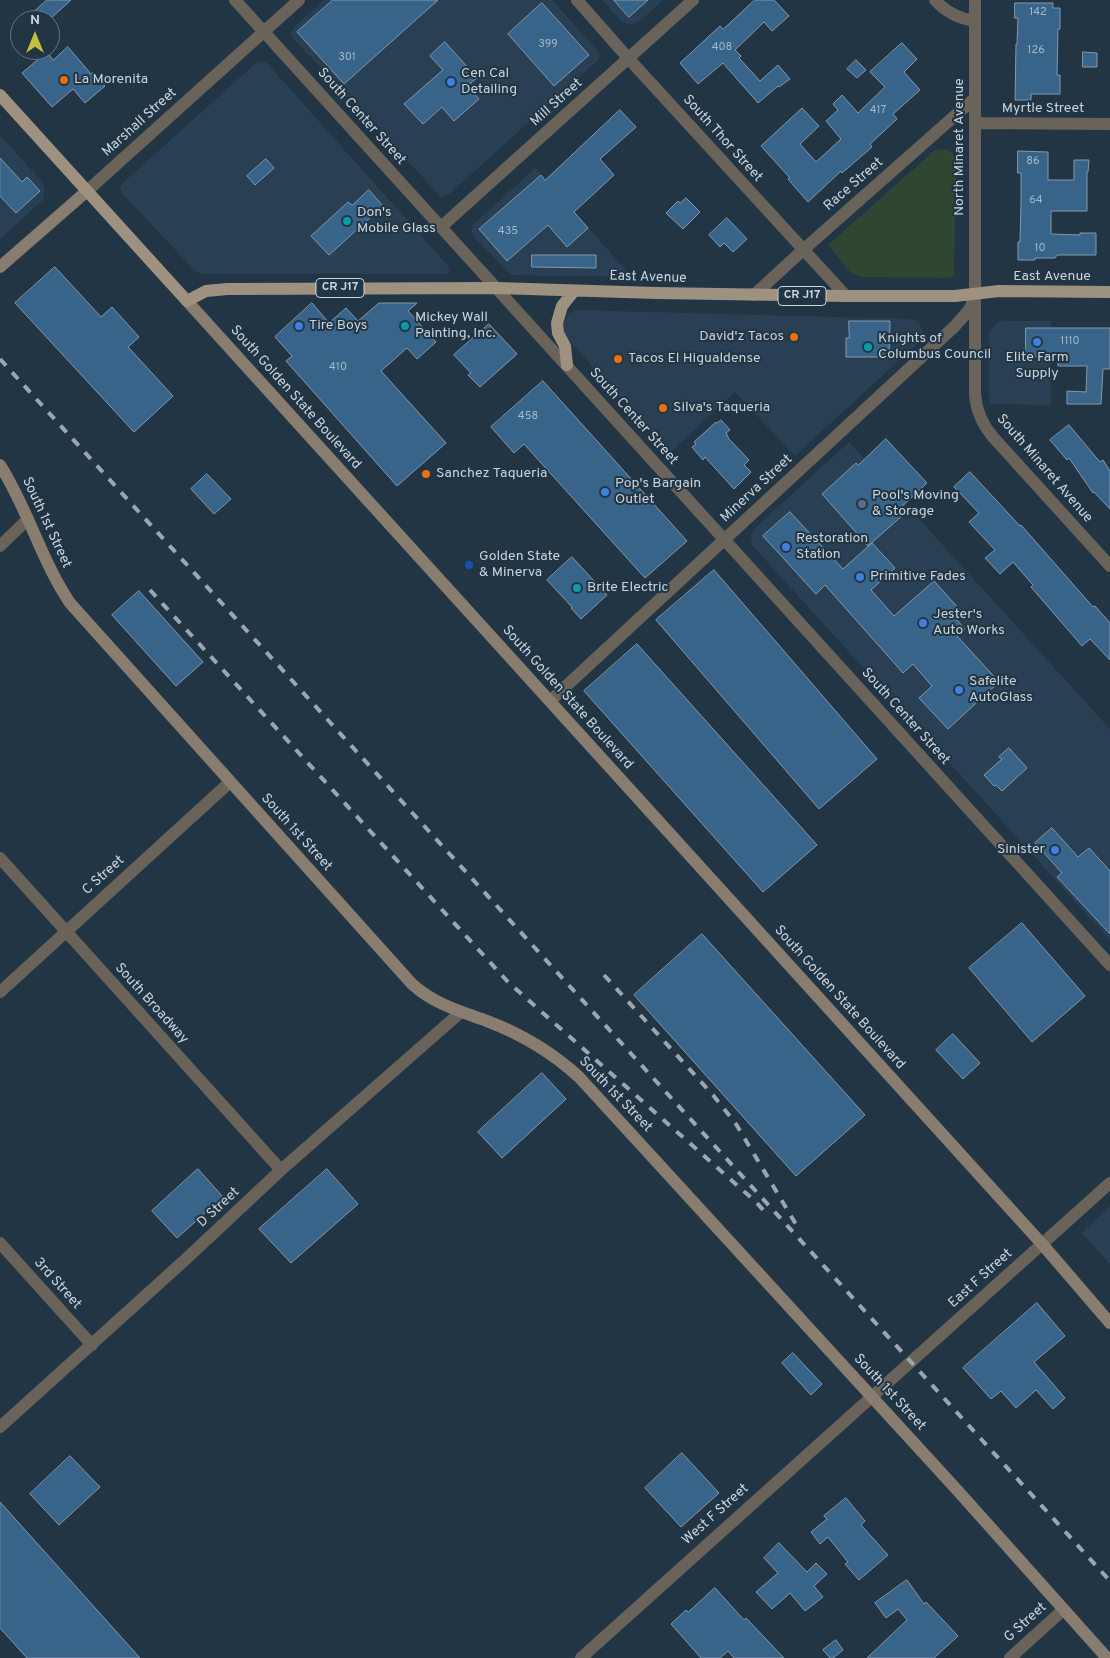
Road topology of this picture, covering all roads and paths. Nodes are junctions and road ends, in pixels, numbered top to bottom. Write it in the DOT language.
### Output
graph roads {
  1 [pos="235,0"];
  2 [pos="299,0"];
  3 [pos="577,0"];
  4 [pos="693,0"];
  5 [pos="935,0"];
  6 [pos="975,0"];
  7 [pos="975,22"];
  8 [pos="264,32"];
  9 [pos="628,58"];
  10 [pos="0,95"];
  11 [pos="975,98"];
  12 [pos="975,123"];
  13 [pos="1110,124"];
  14 [pos="87,191"];
  15 [pos="442,227"];
  16 [pos="803,250"];
  17 [pos="0,267"];
  18 [pos="497,288"];
  19 [pos="574,291"];
  20 [pos="1110,292"];
  21 [pos="976,293"];
  22 [pos="754,296"];
  23 [pos="846,296"];
  24 [pos="187,301"];
  25 [pos="954,327"];
  26 [pos="976,331"];
  27 [pos="567,365"];
  28 [pos="0,465"];
  29 [pos="28,520"];
  30 [pos="724,539"];
  31 [pos="0,546"];
  32 [pos="1110,566"];
  33 [pos="550,701"];
  34 [pos="230,782"];
  35 [pos="0,858"];
  36 [pos="65,931"];
  37 [pos="1110,964"];
  38 [pos="0,992"];
  39 [pos="461,1012"];
  40 [pos="281,1170"];
  41 [pos="1110,1183"];
  42 [pos="0,1243"];
  43 [pos="1042,1244"];
  44 [pos="1110,1322"];
  45 [pos="92,1344"];
  46 [pos="871,1396"];
  47 [pos="0,1427"];
  48 [pos="1063,1610"];
  49 [pos="581,1658"];
  50 [pos="1010,1658"];
  51 [pos="1107,1658"];
  1 -- 8 [label="street, South Center Street"];
  2 -- 8 [label="street, Marshall Street"];
  3 -- 9 [label="street, South Thor Street"];
  4 -- 9 [label="street, Mill Street"];
  5 -- 7 [label="street"];
  6 -- 7 [label="street, North Minaret Avenue"];
  7 -- 11 [label="street, North Minaret Avenue"];
  8 -- 14 [label="street, Marshall Street"];
  8 -- 15 [label="street, South Center Street"];
  9 -- 15 [label="street, Mill Street"];
  9 -- 16 [label="street, South Thor Street"];
  10 -- 14 [label="main road, South Golden State Boulevard"];
  11 -- 12 [label="street, North Minaret Avenue"];
  11 -- 16 [label="street, Race Street"];
  12 -- 13 [label="street, Myrtle Street"];
  12 -- 21 [label="street, North Minaret Avenue"];
  14 -- 17 [label="street, Marshall Street"];
  14 -- 24 [label="main road, South Golden State Boulevard"];
  15 -- 18 [label="street, South Center Street"];
  16 -- 22 [label="street, Race Street"];
  16 -- 23 [label="street, South Thor Street"];
  18 -- 19 [label="main road, East Avenue / CR J17"];
  18 -- 24 [label="main road, East Avenue / CR J17"];
  18 -- 27 [label="street, South Center Street"];
  19 -- 22 [label="main road, East Avenue / CR J17"];
  19 -- 27 [label="main road"];
  20 -- 21 [label="main road, East Avenue / CR J17"];
  21 -- 23 [label="main road, East Avenue / CR J17"];
  21 -- 25 [label="street, Minerva Street"];
  21 -- 26 [label="street, South Minaret Avenue"];
  22 -- 23 [label="main road, East Avenue / CR J17"];
  24 -- 33 [label="street, South Golden State Boulevard"];
  25 -- 26 [label="street"];
  25 -- 30 [label="street, Minerva Street"];
  26 -- 32 [label="street, South Minaret Avenue"];
  27 -- 30 [label="street, South Center Street"];
  28 -- 29 [label="street, South 1st Street"];
  29 -- 31 [label="street"];
  29 -- 34 [label="street, South 1st Street"];
  30 -- 33 [label="street, Minerva Street"];
  30 -- 37 [label="street, South Center Street"];
  33 -- 43 [label="street, South Golden State Boulevard"];
  34 -- 36 [label="street, C Street"];
  34 -- 39 [label="street, South 1st Street"];
  35 -- 36 [label="street, South Broadway"];
  36 -- 38 [label="street, C Street"];
  36 -- 40 [label="street, South Broadway"];
  39 -- 40 [label="street, D Street"];
  39 -- 46 [label="street, South 1st Street"];
  40 -- 45 [label="street, D Street"];
  41 -- 43 [label="street, East F Street"];
  42 -- 45 [label="street, 3rd Street"];
  43 -- 44 [label="street, South Golden State Boulevard"];
  43 -- 46 [label="street, East F Street"];
  45 -- 47 [label="street, D Street"];
  46 -- 48 [label="street, South 1st Street"];
  46 -- 49 [label="street, West F Street"];
  48 -- 50 [label="street, G Street"];
  48 -- 51 [label="street, South 1st Street"];
}
